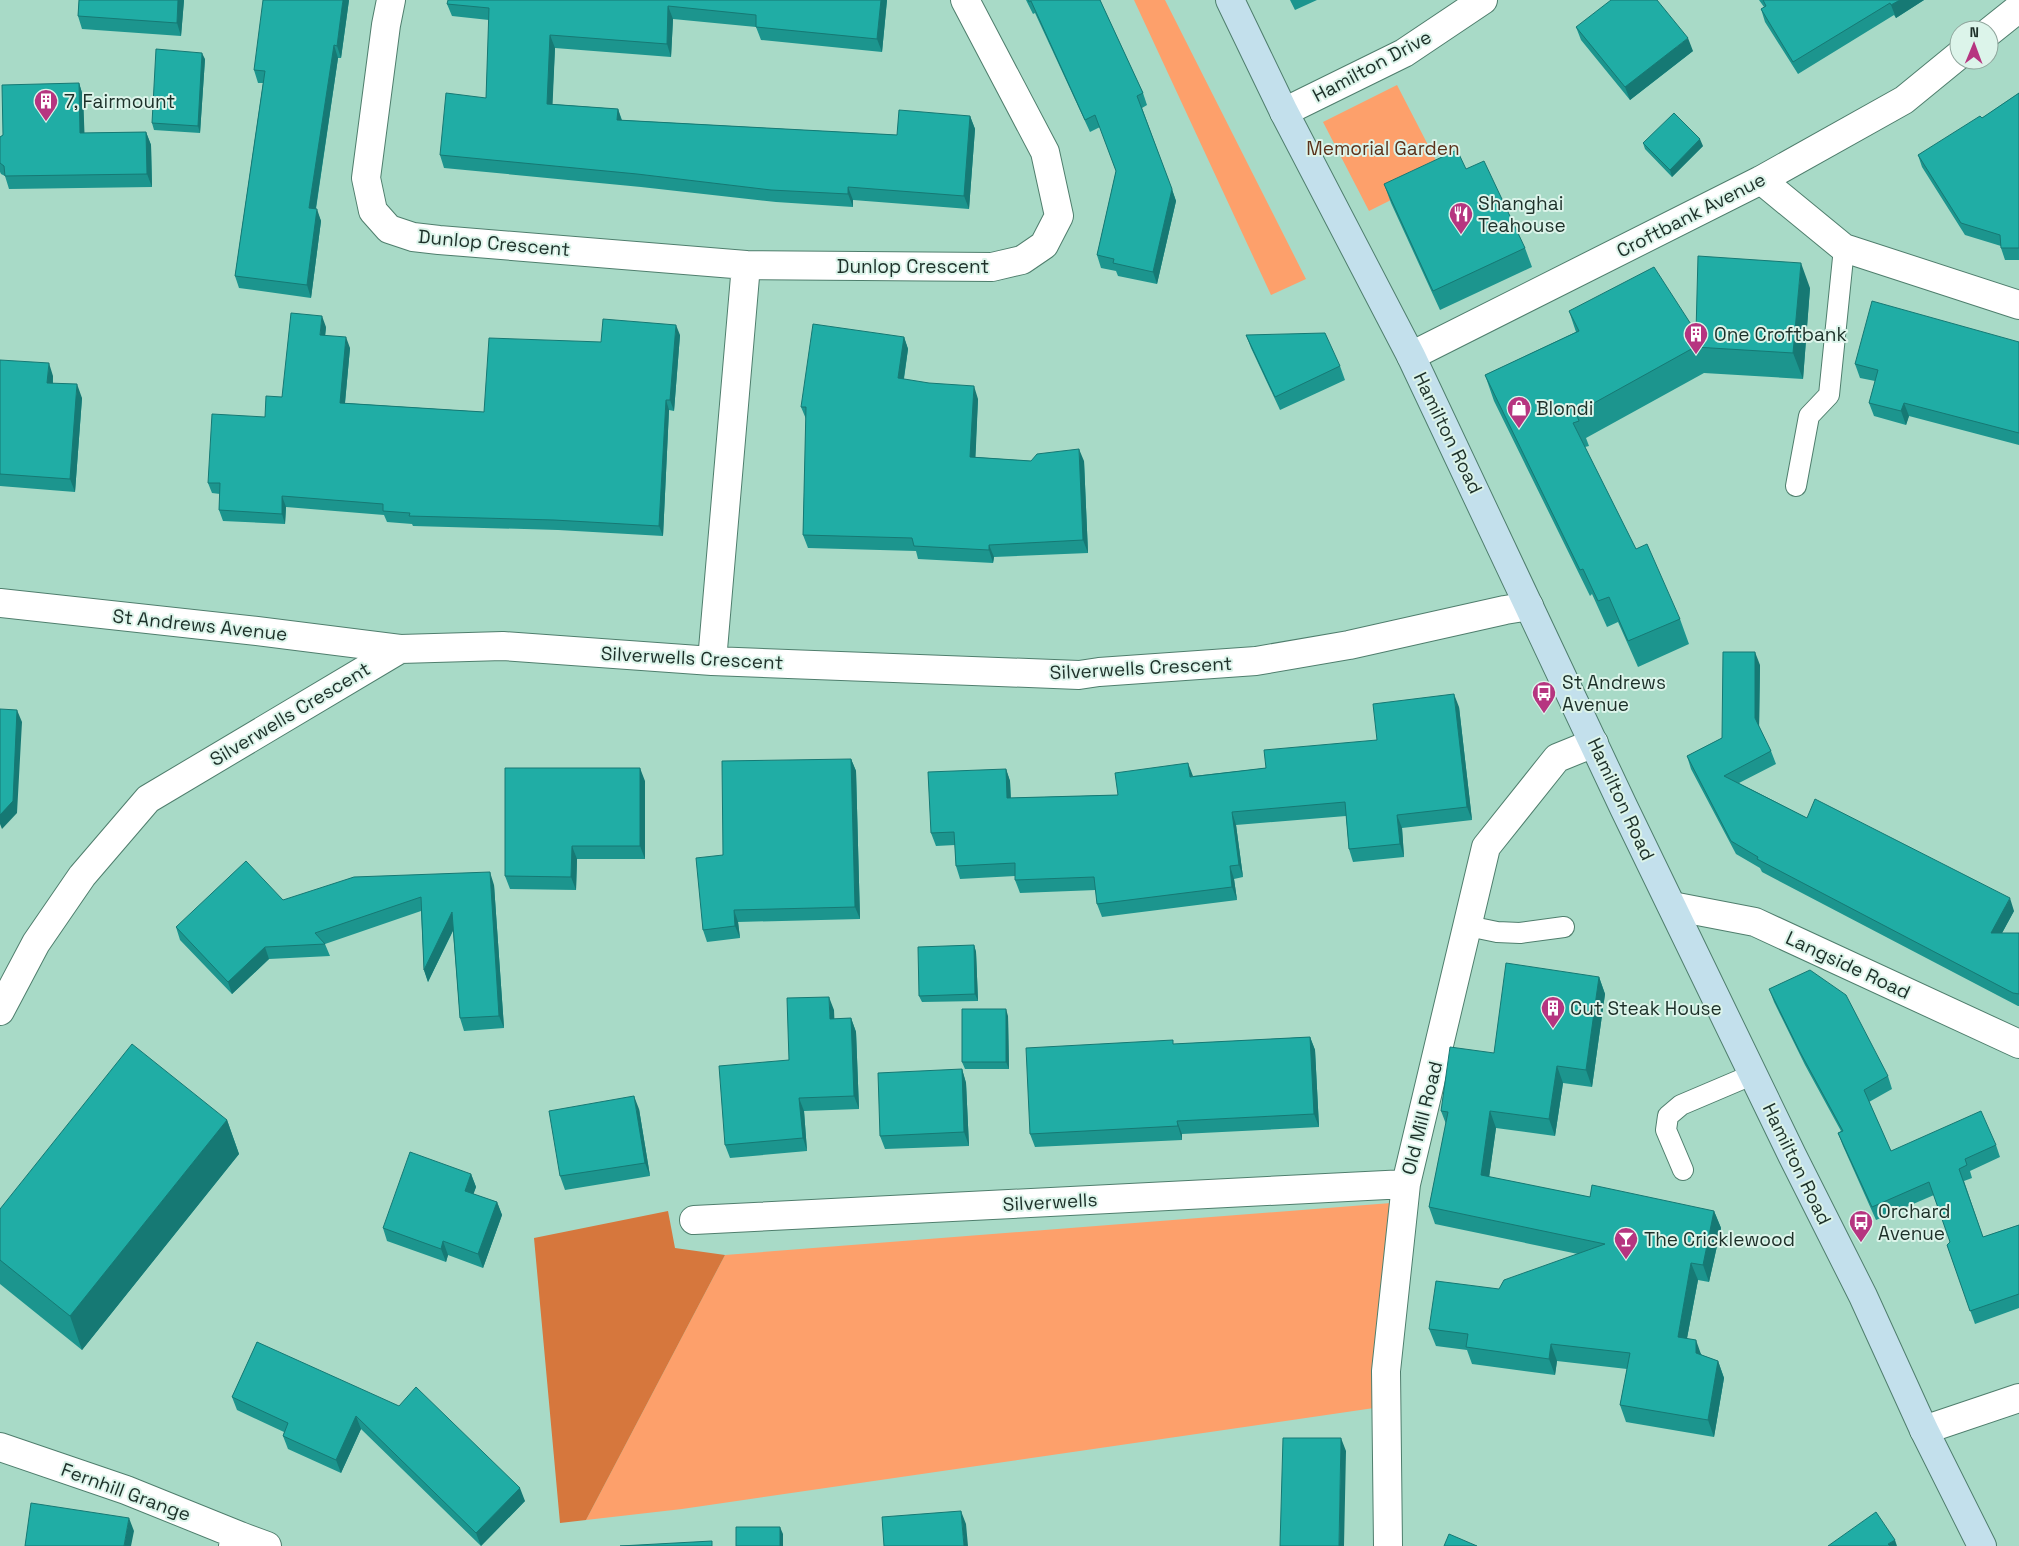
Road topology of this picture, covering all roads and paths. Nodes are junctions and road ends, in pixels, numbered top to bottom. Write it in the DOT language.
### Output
graph roads {
  1 [pos="392,0"];
  2 [pos="965,0"];
  3 [pos="1230,0"];
  4 [pos="1483,0"];
  5 [pos="2019,8"];
  6 [pos="1999,24"];
  7 [pos="1949,64"];
  8 [pos="1284,112"];
  9 [pos="1761,180"];
  10 [pos="1844,248"];
  11 [pos="746,265"];
  12 [pos="2019,306"];
  13 [pos="1411,356"];
  14 [pos="1796,486"];
  15 [pos="0,602"];
  16 [pos="1529,606"];
  17 [pos="400,649"];
  18 [pos="712,661"];
  19 [pos="1594,742"];
  20 [pos="1672,906"];
  21 [pos="1468,926"];
  22 [pos="1564,927"];
  23 [pos="0,1011"];
  24 [pos="2019,1044"];
  25 [pos="1754,1074"];
  26 [pos="1683,1170"];
  27 [pos="1406,1184"];
  28 [pos="694,1220"];
  29 [pos="2019,1398"];
  30 [pos="1924,1430"];
  31 [pos="0,1447"];
  32 [pos="236,1541"];
  33 [pos="267,1546"];
  34 [pos="1388,1546"];
  35 [pos="1982,1546"];
  1 -- 11 [label="street, Dunlop Crescent"];
  2 -- 11 [label="street, Dunlop Crescent"];
  3 -- 8 [label="main road, Hamilton Road"];
  4 -- 8 [label="street, Hamilton Drive"];
  5 -- 6 [label="street"];
  7 -- 9 [label="street, Croftbank Avenue"];
  8 -- 13 [label="main road, Hamilton Road"];
  9 -- 10 [label="street"];
  9 -- 13 [label="street, Croftbank Avenue"];
  10 -- 12 [label="street"];
  10 -- 14 [label="lane"];
  11 -- 18 [label="street"];
  13 -- 16 [label="main road, Hamilton Road"];
  15 -- 17 [label="street, St Andrews Avenue"];
  16 -- 18 [label="street, Silverwells Crescent"];
  16 -- 19 [label="main road, Hamilton Road"];
  17 -- 18 [label="street, Silverwells Crescent"];
  17 -- 23 [label="street, Silverwells Crescent"];
  19 -- 20 [label="main road, Hamilton Road"];
  19 -- 21 [label="street, Old Mill Road"];
  20 -- 24 [label="street, Langside Road"];
  20 -- 25 [label="main road, Hamilton Road"];
  21 -- 22 [label="lane"];
  21 -- 27 [label="street, Old Mill Road"];
  25 -- 26 [label="lane"];
  25 -- 30 [label="main road, Hamilton Road"];
  27 -- 28 [label="street, Silverwells"];
  27 -- 34 [label="street, Old Mill Road"];
  29 -- 30 [label="street"];
  30 -- 35 [label="main road, Hamilton Road"];
  31 -- 32 [label="street, Fernhill Grange"];
  32 -- 33 [label="street, Fernhill Grange"];
}
